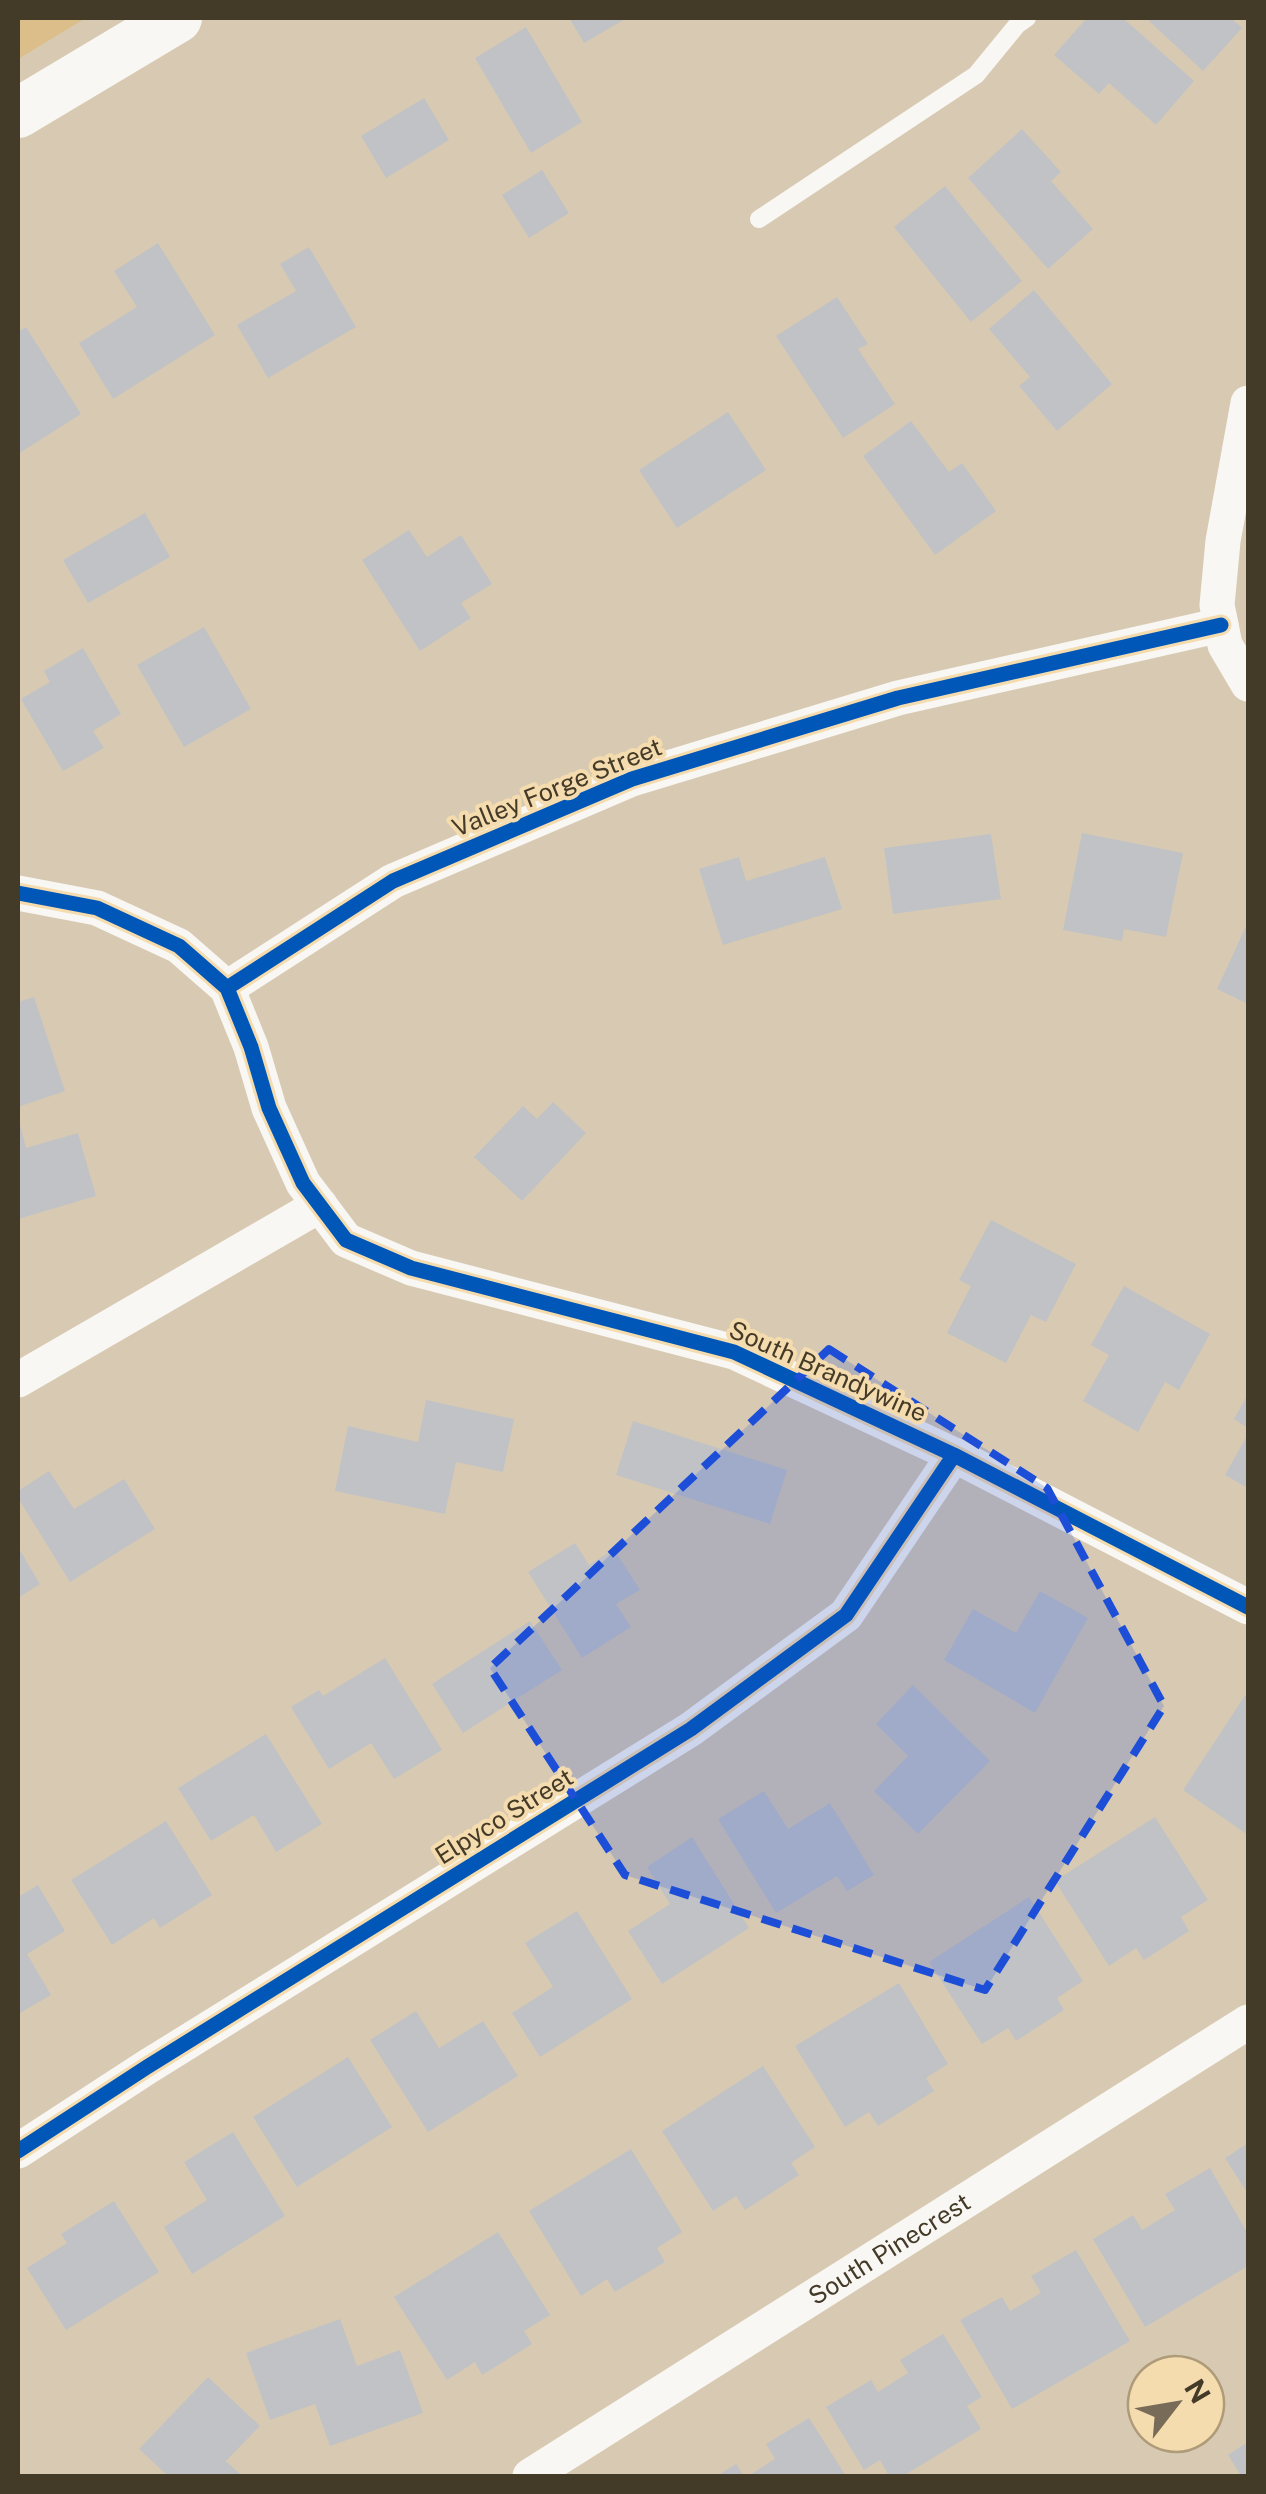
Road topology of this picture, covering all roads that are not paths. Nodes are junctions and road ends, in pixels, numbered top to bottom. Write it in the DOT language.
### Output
graph roads {
  1 [pos="177,18"];
  2 [pos="1028,18"];
  3 [pos="18,113"];
  4 [pos="759,218"];
  5 [pos="1248,403"];
  6 [pos="1221,625"];
  7 [pos="1248,684"];
  8 [pos="18,893"];
  9 [pos="227,988"];
  10 [pos="320,1205"];
  11 [pos="18,1380"];
  12 [pos="954,1454"];
  13 [pos="1248,1607"];
  14 [pos="1248,2022"];
  15 [pos="18,2151"];
  16 [pos="530,2476"];
  1 -- 3 [label="main road"];
  2 -- 4 [label="lane"];
  5 -- 6 [label="street"];
  6 -- 7 [label="street"];
  6 -- 9 [label="street, Valley Forge Street"];
  8 -- 9 [label="street"];
  9 -- 10 [label="street"];
  10 -- 11 [label="street"];
  10 -- 12 [label="street, South Brandywine"];
  12 -- 13 [label="street, South Brandywine"];
  12 -- 15 [label="street, Elpyco Street"];
  14 -- 16 [label="street, South Pinecrest"];
}
